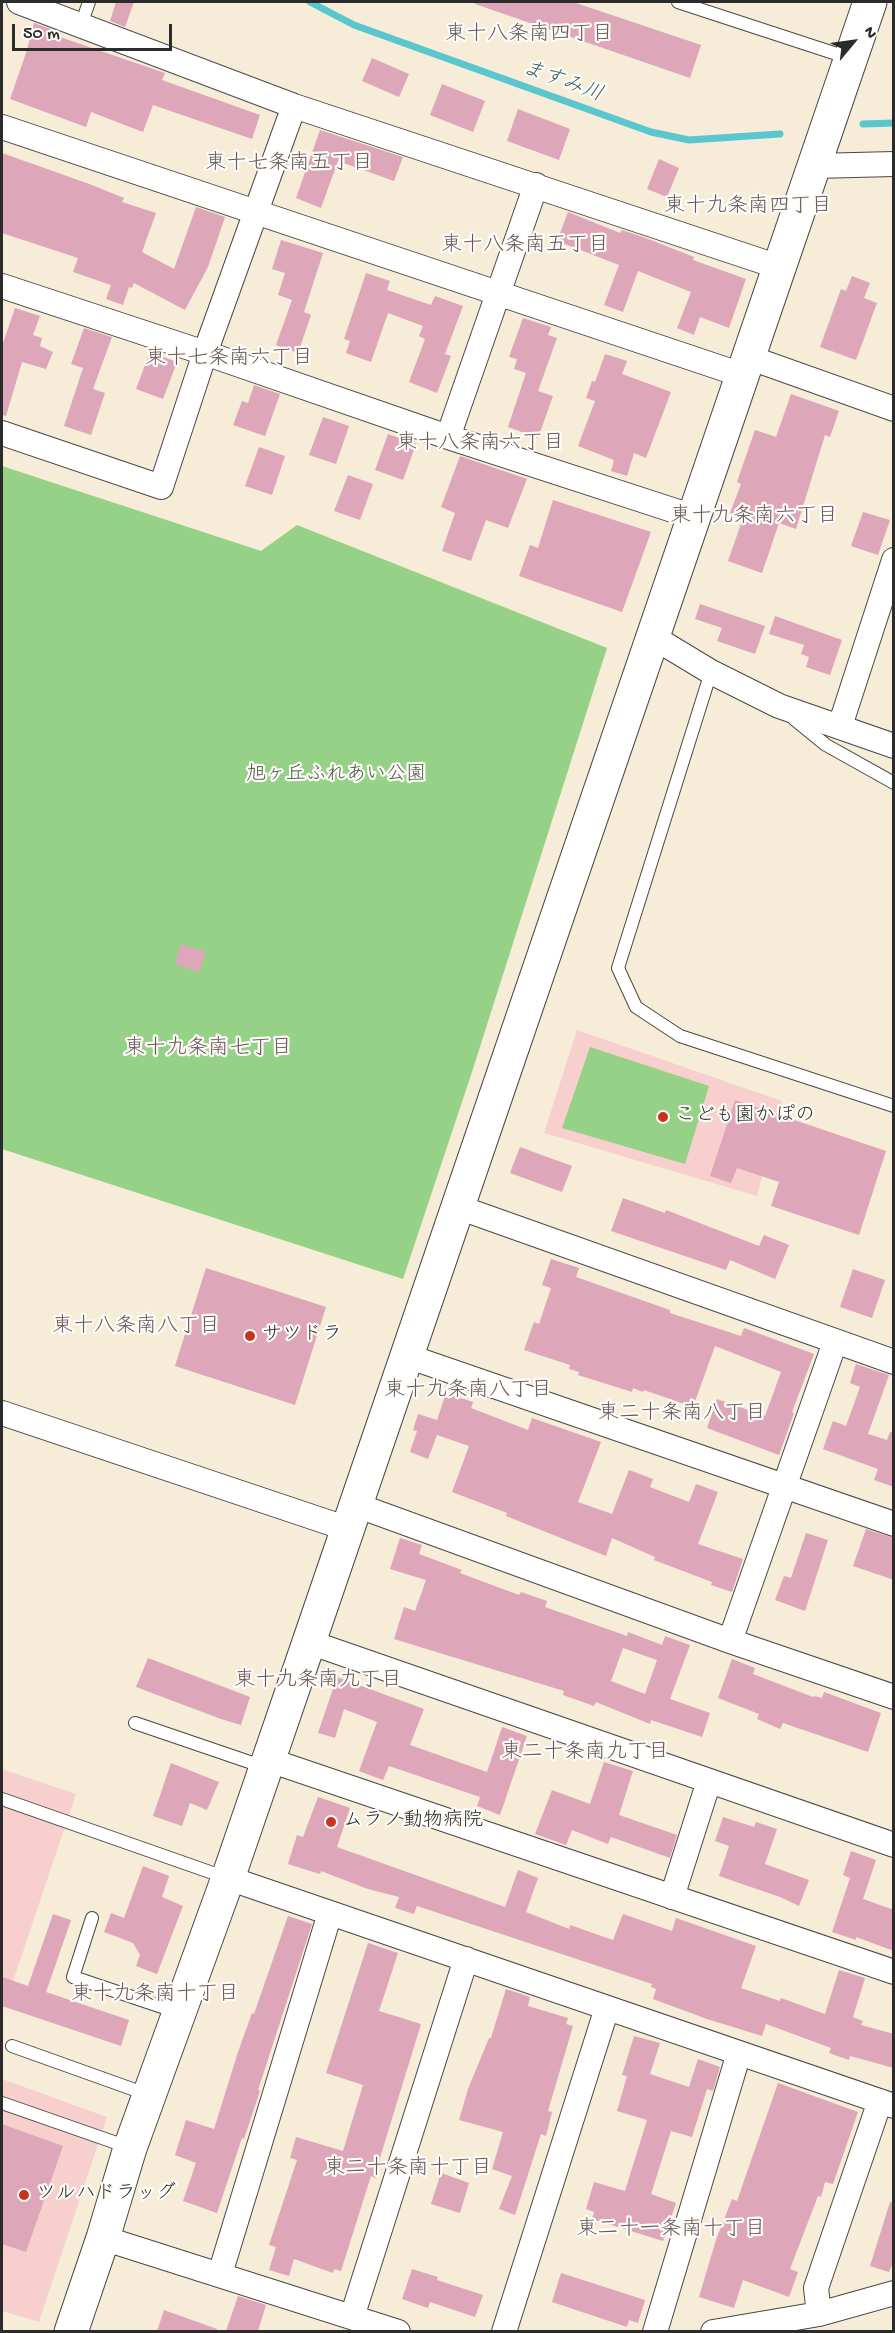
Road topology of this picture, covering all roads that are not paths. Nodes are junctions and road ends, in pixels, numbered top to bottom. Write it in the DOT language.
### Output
graph roads {
  1 [pos="19,2"];
  2 [pos="89,2"];
  3 [pos="678,2"];
  4 [pos="870,2"];
  5 [pos="81,25"];
  6 [pos="850,59"];
  7 [pos="294,106"];
  8 [pos="2,127"];
  9 [pos="894,164"];
  10 [pos="814,166"];
  11 [pos="536,185"];
  12 [pos="255,212"];
  13 [pos="779,267"];
  14 [pos="2,286"];
  15 [pos="500,292"];
  16 [pos="206,353"];
  17 [pos="745,366"];
  18 [pos="894,409"];
  19 [pos="2,434"];
  20 [pos="448,437"];
  21 [pos="694,517"];
  22 [pos="894,560"];
  23 [pos="653,637"];
  24 [pos="711,672"];
  25 [pos="779,706"];
  26 [pos="840,726"];
  27 [pos="894,746"];
  28 [pos="894,783"];
  29 [pos="894,1106"];
  30 [pos="458,1207"];
  31 [pos="835,1342"];
  32 [pos="407,1356"];
  33 [pos="894,1362"];
  34 [pos="2,1413"];
  35 [pos="785,1485"];
  36 [pos="352,1517"];
  37 [pos="894,1524"];
  38 [pos="730,1641"];
  39 [pos="309,1642"];
  40 [pos="894,1697"];
  41 [pos="135,1723"];
  42 [pos="267,1764"];
  43 [pos="709,1781"];
  44 [pos="2,1799"];
  45 [pos="894,1845"];
  46 [pos="228,1878"];
  47 [pos="672,1897"];
  48 [pos="330,1913"];
  49 [pos="92,1918"];
  50 [pos="466,1959"];
  51 [pos="894,1972"];
  52 [pos="607,2007"];
  53 [pos="179,2013"];
  54 [pos="12,2046"];
  55 [pos="739,2053"];
  56 [pos="150,2095"];
  57 [pos="2,2103"];
  58 [pos="887,2103"];
  59 [pos="130,2148"];
  60 [pos="104,2238"];
  61 [pos="220,2274"];
  62 [pos="894,2293"];
  63 [pos="819,2314"];
  64 [pos="352,2317"];
  65 [pos="71,2331"];
  66 [pos="398,2331"];
  67 [pos="504,2331"];
  68 [pos="655,2331"];
  69 [pos="713,2331"];
  1 -- 5 [label="street"];
  2 -- 5 [label="lane"];
  3 -- 6 [label="lane"];
  4 -- 6 [label="street"];
  5 -- 7 [label="street"];
  6 -- 10 [label="street"];
  7 -- 11 [label="street"];
  7 -- 12 [label="street"];
  8 -- 12 [label="street"];
  9 -- 10 [label="street"];
  10 -- 13 [label="street"];
  11 -- 13 [label="street"];
  11 -- 15 [label="street"];
  12 -- 15 [label="street"];
  12 -- 16 [label="street"];
  13 -- 17 [label="street"];
  14 -- 16 [label="street"];
  15 -- 17 [label="street"];
  15 -- 20 [label="street"];
  16 -- 19 [label="street"];
  16 -- 20 [label="street"];
  17 -- 18 [label="street"];
  17 -- 21 [label="street"];
  20 -- 21 [label="street"];
  21 -- 23 [label="street"];
  22 -- 26 [label="street"];
  23 -- 24 [label="street"];
  23 -- 30 [label="street"];
  24 -- 25 [label="street"];
  24 -- 29 [label="lane"];
  25 -- 26 [label="street"];
  25 -- 28 [label="lane"];
  26 -- 27 [label="street"];
  30 -- 31 [label="street"];
  30 -- 32 [label="street"];
  31 -- 33 [label="street"];
  31 -- 35 [label="street"];
  32 -- 35 [label="street"];
  32 -- 36 [label="street"];
  34 -- 36 [label="street"];
  35 -- 37 [label="street"];
  35 -- 38 [label="street"];
  36 -- 38 [label="street"];
  36 -- 39 [label="street"];
  38 -- 40 [label="street"];
  39 -- 42 [label="street"];
  39 -- 43 [label="street"];
  41 -- 42 [label="lane"];
  42 -- 46 [label="street"];
  42 -- 47 [label="street"];
  43 -- 45 [label="street"];
  43 -- 47 [label="street"];
  44 -- 46 [label="lane"];
  46 -- 48 [label="street"];
  46 -- 53 [label="street"];
  47 -- 51 [label="street"];
  48 -- 50 [label="street"];
  48 -- 61 [label="street"];
  49 -- 53 [label="lane"];
  50 -- 52 [label="street"];
  50 -- 64 [label="street"];
  52 -- 55 [label="street"];
  52 -- 67 [label="street"];
  53 -- 56 [label="street"];
  54 -- 56 [label="lane"];
  55 -- 58 [label="street"];
  55 -- 68 [label="street"];
  56 -- 59 [label="street"];
  57 -- 59 [label="lane"];
  58 -- 63 [label="street"];
  59 -- 60 [label="street"];
  60 -- 61 [label="street"];
  60 -- 65 [label="street"];
  61 -- 64 [label="street"];
  62 -- 63 [label="street"];
  63 -- 69 [label="street"];
  64 -- 66 [label="street"];
}
